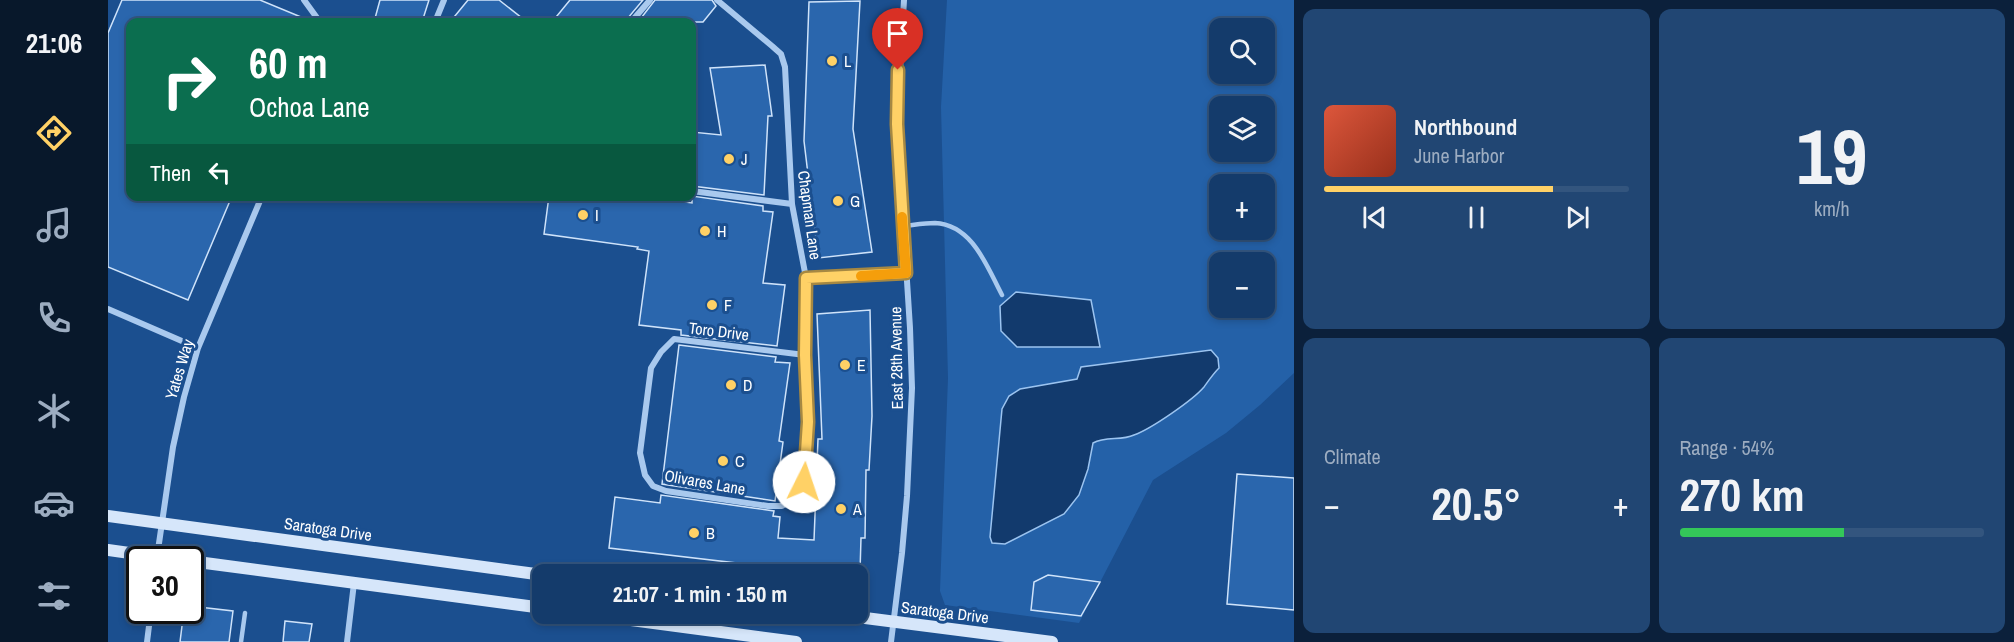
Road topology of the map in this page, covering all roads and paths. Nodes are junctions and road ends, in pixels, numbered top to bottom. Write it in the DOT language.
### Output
graph roads {
  1 [pos="304,0"];
  2 [pos="444,0"];
  3 [pos="650,0"];
  4 [pos="717,0"];
  5 [pos="904,0"];
  6 [pos="317,18"];
  7 [pos="437,18"];
  8 [pos="635,18"];
  9 [pos="696,192"];
  10 [pos="260,201"];
  11 [pos="792,204"];
  12 [pos="903,226"];
  13 [pos="906,273"];
  14 [pos="806,278"];
  15 [pos="1002,295"];
  16 [pos="108,309"];
  17 [pos="198,348"];
  18 [pos="805,355"];
  19 [pos="645,410"];
  20 [pos="795,498"];
  21 [pos="108,516"];
  22 [pos="162,523"];
  23 [pos="159,546"];
  24 [pos="108,550"];
  25 [pos="126,553"];
  26 [pos="204,563"];
  27 [pos="532,573"];
  28 [pos="354,582"];
  29 [pos="532,606"];
  30 [pos="245,612"];
  31 [pos="868,618"];
  32 [pos="893,621"];
  33 [pos="149,624"];
  34 [pos="661,624"];
  35 [pos="147,642"];
  36 [pos="241,642"];
  37 [pos="347,642"];
  38 [pos="796,642"];
  39 [pos="891,642"];
  40 [pos="1052,642"];
  1 -- 6 [label="street"];
  2 -- 7 [label="street"];
  3 -- 8 [label="street"];
  4 -- 11 [label="street, Chapman Lane"];
  5 -- 12 [label="street, East 28th Avenue"];
  9 -- 11 [label="street"];
  10 -- 17 [label="street, Yates Way"];
  11 -- 14 [label="street, Chapman Lane"];
  12 -- 13 [label="street, East 28th Avenue"];
  12 -- 15 [label="lane"];
  13 -- 14 [label="street"];
  13 -- 32 [label="street, East 28th Avenue"];
  14 -- 18 [label="street, Chapman Lane"];
  16 -- 17 [label="street"];
  17 -- 22 [label="street, Yates Way"];
  18 -- 19 [label="street, Toro Drive"];
  18 -- 20 [label="street, Chapman Lane"];
  19 -- 20 [label="street, Olivares Lane"];
  21 -- 22 [label="main road, Saratoga Drive"];
  22 -- 23 [label="street, Yates Way"];
  22 -- 27 [label="main road, Saratoga Drive"];
  24 -- 25 [label="main road"];
  26 -- 28 [label="main road"];
  28 -- 29 [label="main road"];
  28 -- 37 [label="street"];
  30 -- 36 [label="lane"];
  31 -- 32 [label="main road, Saratoga Drive"];
  32 -- 39 [label="street, East 28th Avenue"];
  32 -- 40 [label="main road, Saratoga Drive"];
  33 -- 35 [label="street"];
  34 -- 38 [label="main road"];
}
